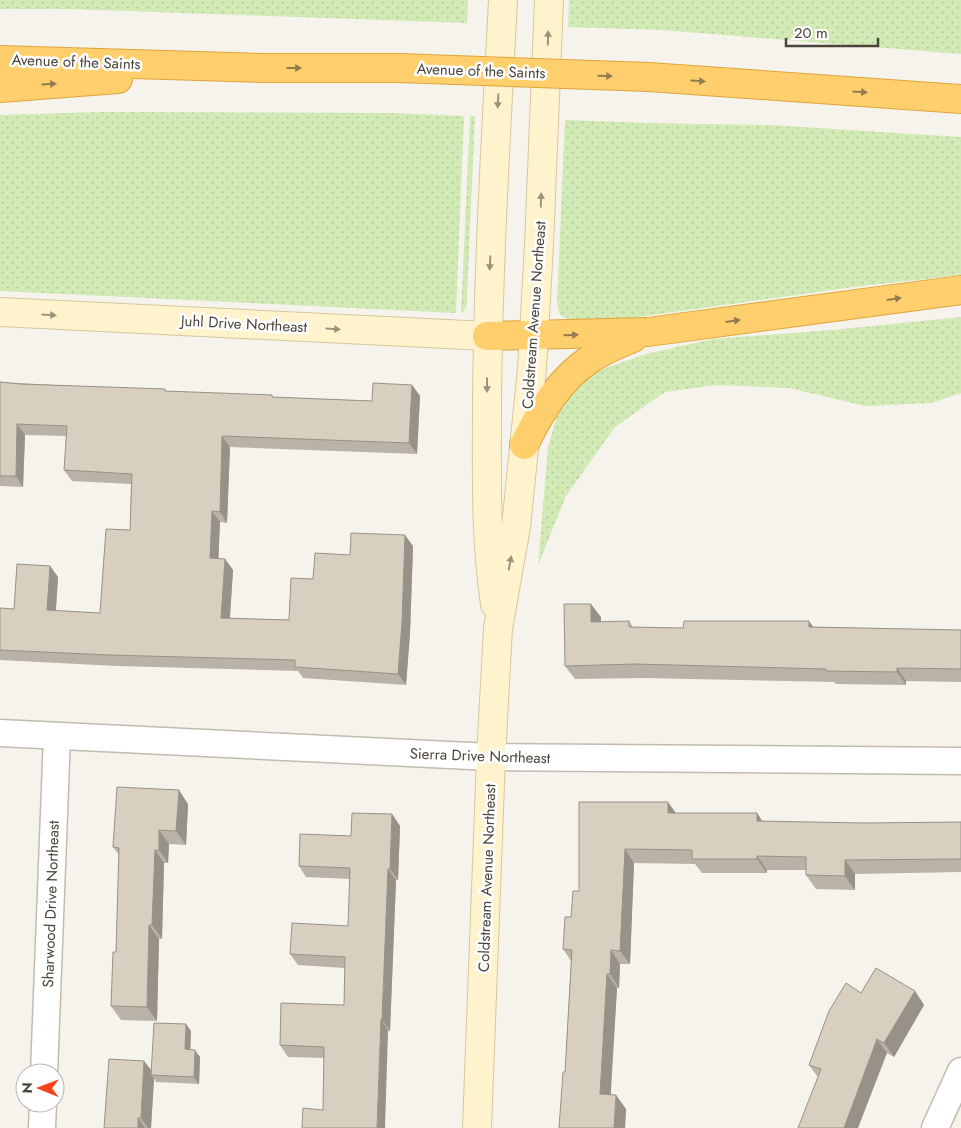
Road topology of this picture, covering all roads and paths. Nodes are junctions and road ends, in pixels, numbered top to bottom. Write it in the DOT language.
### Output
graph roads {
  1 [pos="503,0"];
  2 [pos="549,0"];
  3 [pos="0,60"];
  4 [pos="264,68"];
  5 [pos="0,88"];
  6 [pos="961,100"];
  7 [pos="961,290"];
  8 [pos="0,312"];
  9 [pos="648,332"];
  10 [pos="487,336"];
  11 [pos="534,336"];
  12 [pos="524,445"];
  13 [pos="498,628"];
  14 [pos="0,733"];
  15 [pos="57,736"];
  16 [pos="491,757"];
  17 [pos="961,761"];
  18 [pos="44,1063"];
  19 [pos="961,1070"];
  20 [pos="42,1113"];
  21 [pos="42,1128"];
  22 [pos="477,1128"];
  23 [pos="935,1128"];
  1 -- 10 [label="street, Coldstream Avenue Northeast, one-way"];
  11 -- 2 [label="street, Coldstream Avenue Northeast, one-way"];
  3 -- 4 [label="highway, Avenue of the Saints"];
  5 -- 4 [label="highway, one-way"];
  4 -- 6 [label="highway, Avenue of the Saints, one-way, bridge"];
  9 -- 7 [label="highway, one-way"];
  8 -- 10 [label="street, Juhl Drive Northeast, one-way"];
  11 -- 9 [label="highway, one-way"];
  9 -- 12 [label="highway"];
  10 -- 11 [label="highway"];
  10 -- 13 [label="street, Coldstream Avenue Northeast, one-way"];
  11 -- 12 [label="street, Coldstream Avenue Northeast"];
  13 -- 12 [label="street, Coldstream Avenue Northeast, one-way"];
  13 -- 16 [label="street, Coldstream Avenue Northeast"];
  14 -- 15 [label="street, Sierra Drive Northeast"];
  15 -- 16 [label="street, Sierra Drive Northeast"];
  15 -- 18 [label="street, Sharwood Drive Northeast"];
  16 -- 17 [label="street, Sierra Drive Northeast"];
  16 -- 22 [label="street, Coldstream Avenue Northeast"];
  19 -- 23 [label="street"];
  20 -- 21 [label="street"];
}
